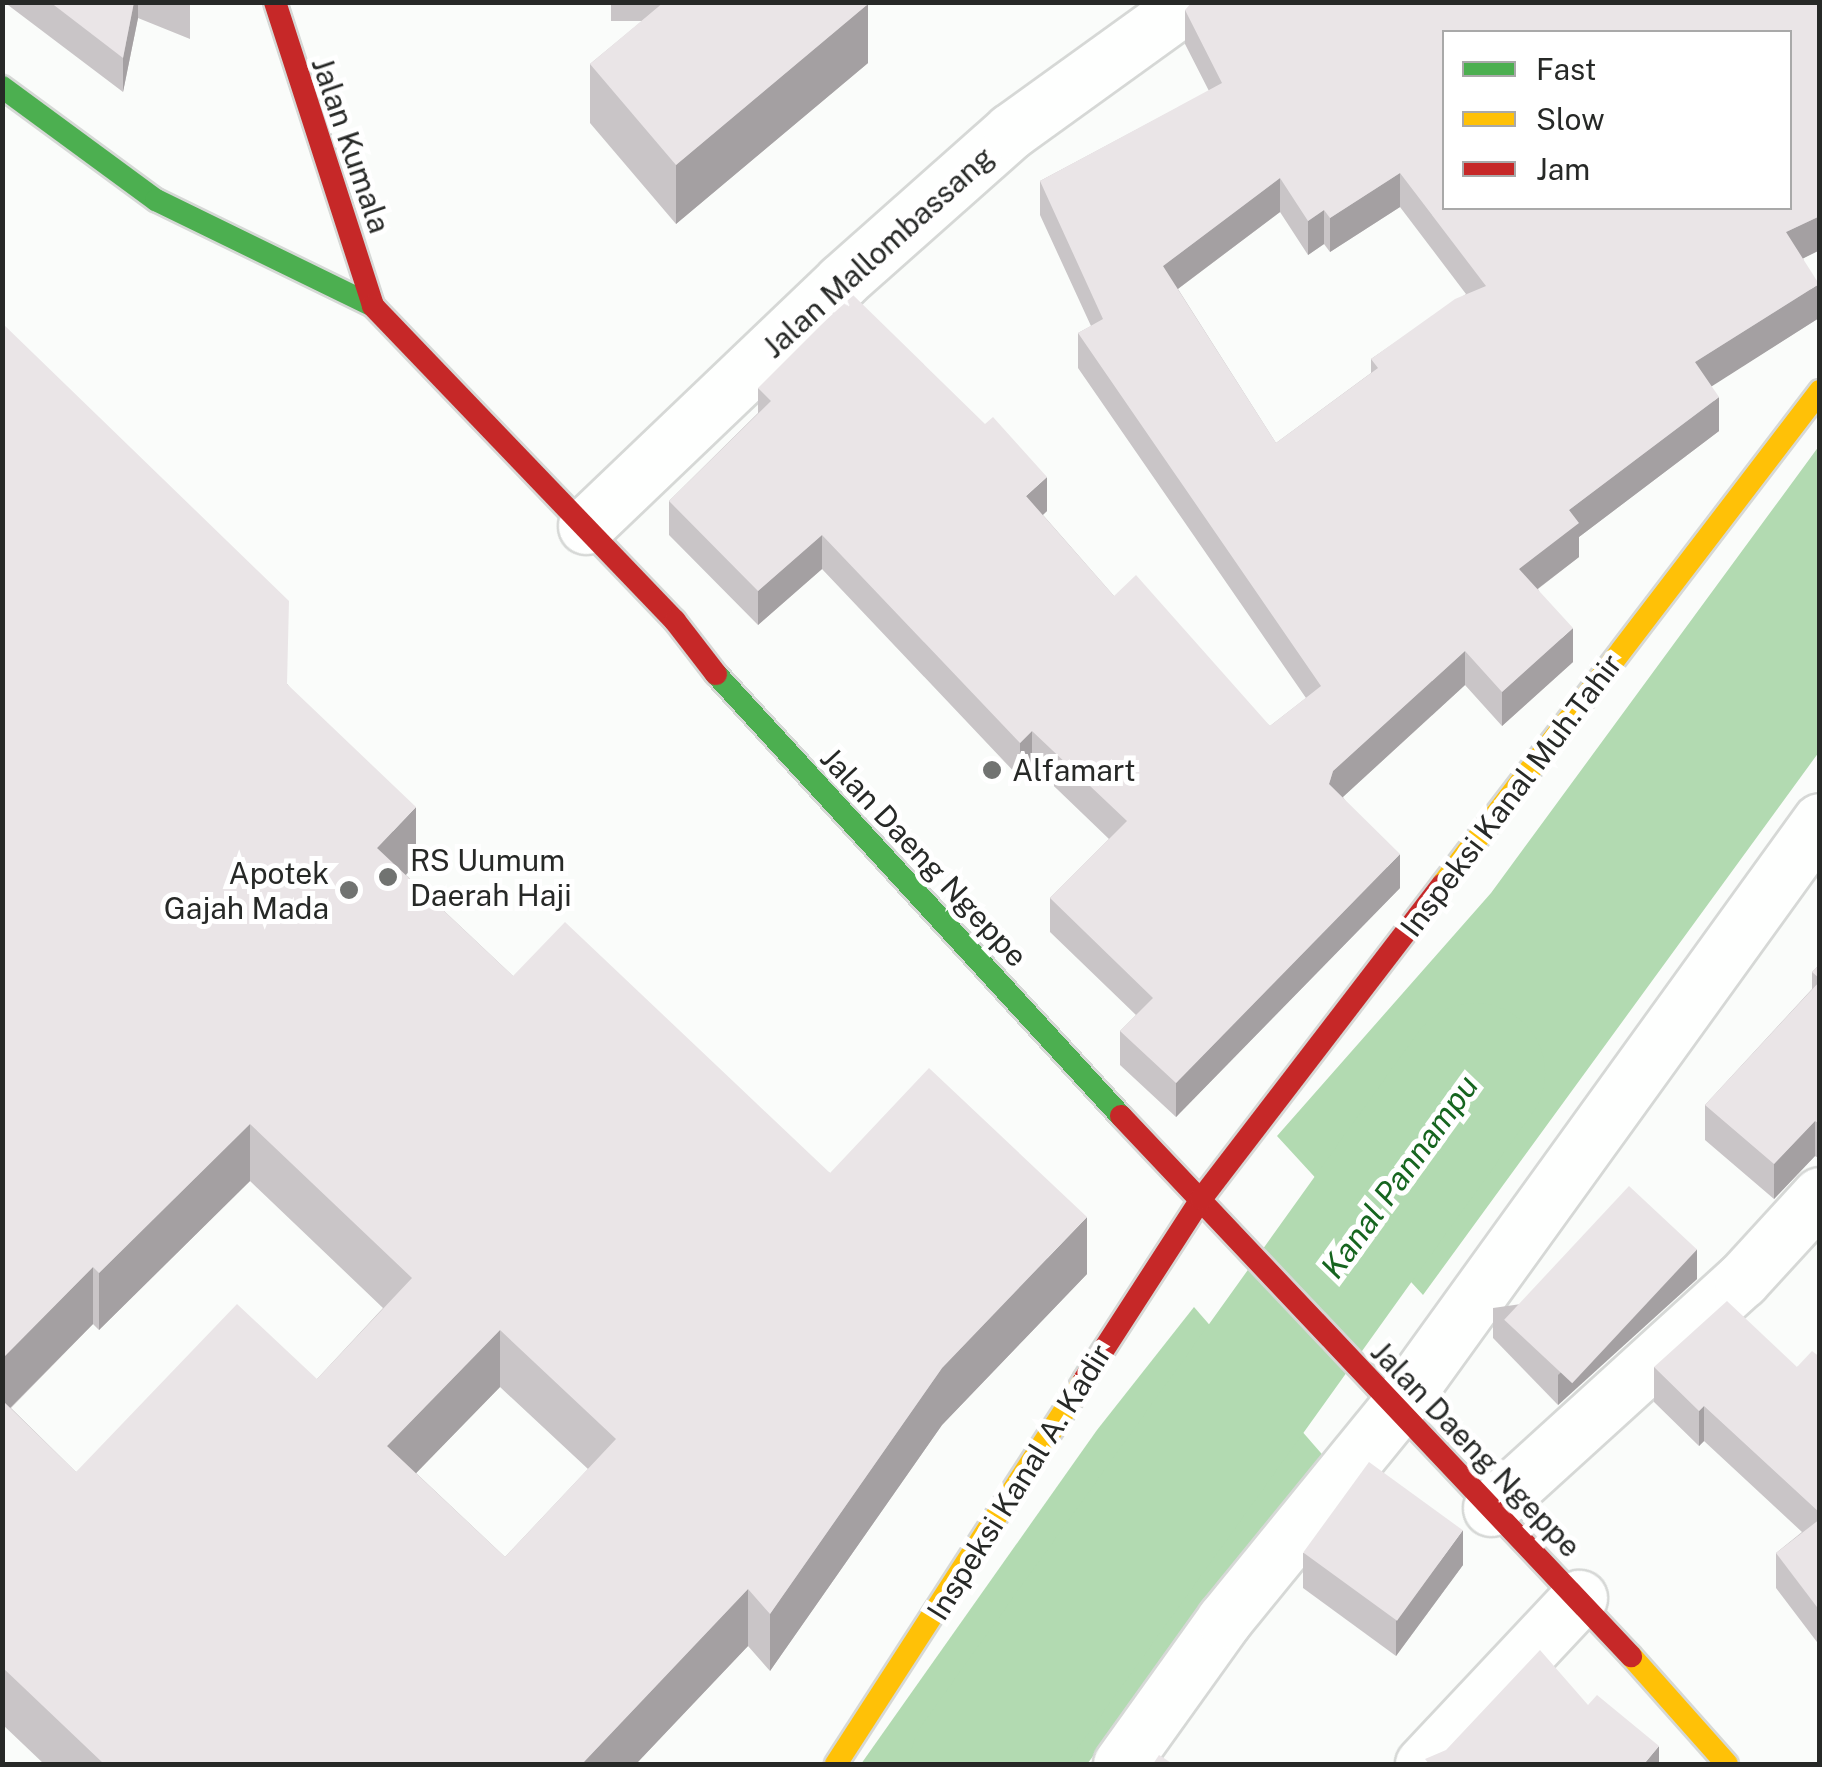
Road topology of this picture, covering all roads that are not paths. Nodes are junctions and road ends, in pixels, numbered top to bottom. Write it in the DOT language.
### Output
graph roads {
  1 [pos="275,2"];
  2 [pos="1190,2"];
  3 [pos="2,87"];
  4 [pos="374,306"];
  5 [pos="1820,391"];
  6 [pos="586,526"];
  7 [pos="1820,821"];
  8 [pos="1820,1195"];
  9 [pos="1201,1198"];
  10 [pos="1387,1401"];
  11 [pos="1491,1508"];
  12 [pos="1578,1598"];
  13 [pos="836,1764"];
  14 [pos="1121,1764"];
  15 [pos="1424,1764"];
  16 [pos="1727,1764"];
  1 -- 4 [label="main road, Jalan Kumala"];
  2 -- 6 [label="street, Jalan Mallombassang"];
  3 -- 4 [label="main road, Jalan Daeng Ngeppe"];
  4 -- 6 [label="main road, Jalan Daeng Ngeppe"];
  5 -- 9 [label="main road, Inspeksi Kanal Muh.Tahir"];
  6 -- 9 [label="main road, Jalan Daeng Ngeppe"];
  7 -- 10 [label="street"];
  8 -- 11 [label="street"];
  9 -- 10 [label="main road, Jalan Daeng Ngeppe"];
  9 -- 13 [label="main road, Inspeksi Kanal A. Kadir"];
  10 -- 11 [label="main road, Jalan Daeng Ngeppe"];
  10 -- 14 [label="street"];
  11 -- 12 [label="main road, Jalan Daeng Ngeppe"];
  12 -- 15 [label="street"];
  12 -- 16 [label="main road, Jalan Daeng Ngeppe"];
}
